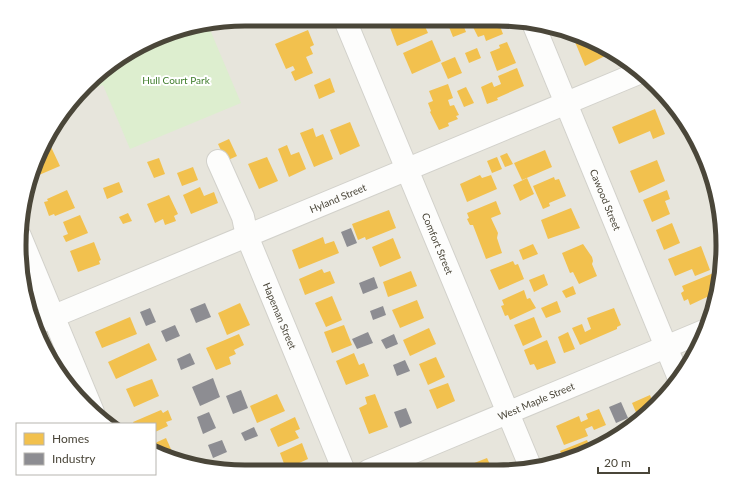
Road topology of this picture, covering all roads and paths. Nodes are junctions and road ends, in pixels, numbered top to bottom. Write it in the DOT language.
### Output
graph roads {
  1 [pos="347,26"];
  2 [pos="536,30"];
  3 [pos="635,75"];
  4 [pos="566,103"];
  5 [pos="218,161"];
  6 [pos="407,169"];
  7 [pos="247,236"];
  8 [pos="26,257"];
  9 [pos="44,320"];
  10 [pos="697,334"];
  11 [pos="666,347"];
  12 [pos="676,371"];
  13 [pos="83,393"];
  14 [pos="508,413"];
  15 [pos="529,462"];
  16 [pos="342,465"];
  17 [pos="382,465"];
  1 -- 6 [label="street, Comfort Street"];
  2 -- 4 [label="street, Cawood Street"];
  3 -- 4 [label="street, Hyland Street"];
  4 -- 6 [label="street, Hyland Street"];
  4 -- 11 [label="street, Cawood Street"];
  5 -- 7 [label="street, Hapeman Street"];
  6 -- 7 [label="street, Hyland Street"];
  6 -- 14 [label="street, Comfort Street"];
  7 -- 9 [label="street, Hyland Street"];
  7 -- 16 [label="street, Hapeman Street"];
  8 -- 9 [label="street"];
  9 -- 13 [label="street"];
  10 -- 11 [label="street, West Maple Street"];
  11 -- 12 [label="street, Cawood Street"];
  11 -- 14 [label="street, West Maple Street"];
  14 -- 15 [label="street, Comfort Street"];
  14 -- 17 [label="street, West Maple Street"];
}
